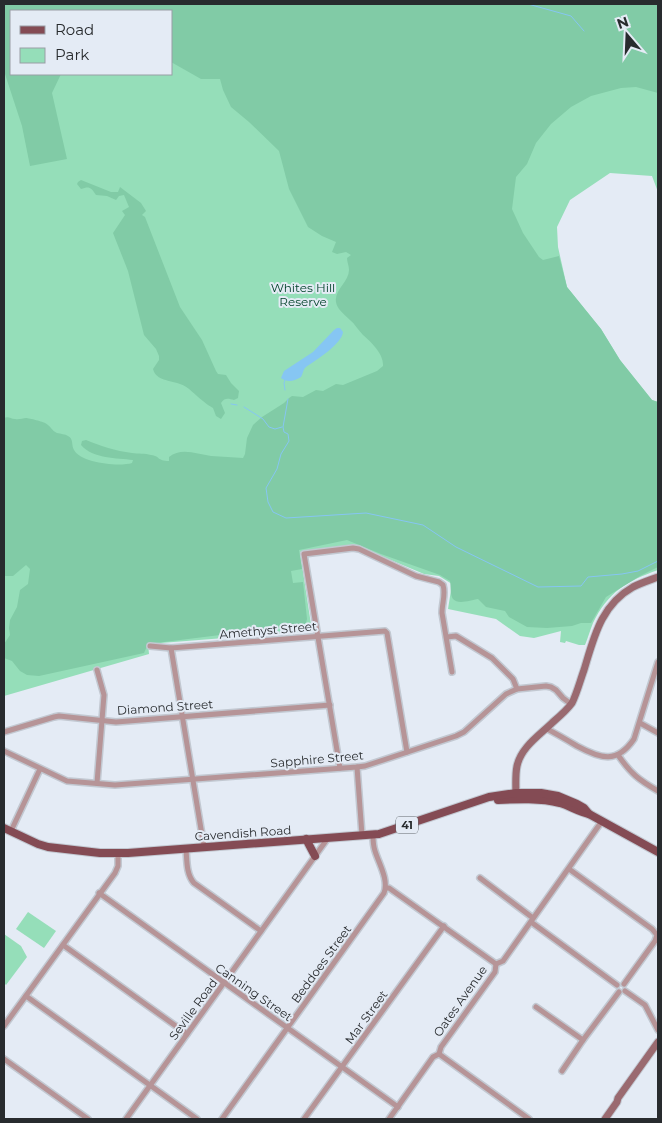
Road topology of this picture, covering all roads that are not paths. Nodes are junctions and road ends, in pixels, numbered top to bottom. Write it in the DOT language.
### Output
graph roads {
  1 [pos="658,577"];
  2 [pos="318,636"];
  3 [pos="447,637"];
  4 [pos="150,646"];
  5 [pos="171,648"];
  6 [pos="658,662"];
  7 [pos="97,670"];
  8 [pos="452,672"];
  9 [pos="516,689"];
  10 [pos="571,704"];
  11 [pos="330,705"];
  12 [pos="182,716"];
  13 [pos="102,720"];
  14 [pos="640,723"];
  15 [pos="547,729"];
  16 [pos="4,732"];
  17 [pos="658,733"];
  18 [pos="4,751"];
  19 [pos="407,752"];
  20 [pos="618,755"];
  21 [pos="357,767"];
  22 [pos="40,768"];
  23 [pos="340,768"];
  24 [pos="192,779"];
  25 [pos="97,783"];
  26 [pos="658,791"];
  27 [pos="516,796"];
  28 [pos="602,821"];
  29 [pos="7,829"];
  30 [pos="362,835"];
  31 [pos="373,835"];
  32 [pos="328,838"];
  33 [pos="306,840"];
  34 [pos="204,847"];
  35 [pos="186,849"];
  36 [pos="658,852"];
  37 [pos="118,854"];
  38 [pos="315,856"];
  39 [pos="569,869"];
  40 [pos="480,878"];
  41 [pos="386,888"];
  42 [pos="100,893"];
  43 [pos="532,920"];
  44 [pos="444,926"];
  45 [pos="261,931"];
  46 [pos="63,945"];
  47 [pos="496,964"];
  48 [pos="224,983"];
  49 [pos="617,985"];
  50 [pos="625,987"];
  51 [pos="619,992"];
  52 [pos="26,996"];
  53 [pos="536,1007"];
  54 [pos="4,1026"];
  55 [pos="288,1028"];
  56 [pos="658,1030"];
  57 [pos="187,1034"];
  58 [pos="582,1040"];
  59 [pos="658,1042"];
  60 [pos="438,1054"];
  61 [pos="4,1059"];
  62 [pos="342,1067"];
  63 [pos="562,1071"];
  64 [pos="150,1086"];
  65 [pos="618,1098"];
  66 [pos="398,1107"];
  67 [pos="88,1119"];
  68 [pos="126,1119"];
  69 [pos="197,1119"];
  70 [pos="222,1119"];
  71 [pos="304,1119"];
  72 [pos="389,1119"];
  73 [pos="529,1119"];
  74 [pos="600,1119"];
  75 [pos="605,1119"];
  1 -- 10 [label="street"];
  2 -- 3 [label="street"];
  2 -- 5 [label="street, Amethyst Street"];
  2 -- 11 [label="street"];
  2 -- 19 [label="street, Amethyst Street"];
  3 -- 8 [label="street"];
  3 -- 9 [label="street"];
  4 -- 5 [label="street, Amethyst Street"];
  5 -- 12 [label="street"];
  6 -- 14 [label="street"];
  7 -- 13 [label="street"];
  9 -- 10 [label="street, Sapphire Street"];
  9 -- 19 [label="street, Sapphire Street"];
  10 -- 15 [label="street"];
  11 -- 12 [label="street, Diamond Street"];
  11 -- 23 [label="street"];
  12 -- 13 [label="street, Diamond Street"];
  12 -- 24 [label="street"];
  13 -- 16 [label="street, Diamond Street"];
  13 -- 25 [label="street"];
  14 -- 17 [label="street"];
  14 -- 20 [label="street"];
  15 -- 20 [label="street"];
  15 -- 27 [label="street"];
  18 -- 22 [label="street"];
  19 -- 21 [label="street, Sapphire Street"];
  20 -- 26 [label="street"];
  21 -- 23 [label="street, Sapphire Street"];
  21 -- 30 [label="street"];
  22 -- 25 [label="street, Sapphire Street"];
  22 -- 29 [label="street"];
  23 -- 24 [label="street, Sapphire Street"];
  24 -- 25 [label="street, Sapphire Street"];
  24 -- 34 [label="street"];
  27 -- 28 [label="main road, Cavendish Road / 41"];
  27 -- 31 [label="main road, Cavendish Road / 41"];
  28 -- 36 [label="main road, Cavendish Road / 41"];
  28 -- 39 [label="street, Oates Avenue"];
  29 -- 37 [label="main road, Cavendish Road / 41"];
  30 -- 31 [label="main road, Cavendish Road / 41"];
  30 -- 32 [label="main road, Cavendish Road / 41"];
  31 -- 41 [label="street"];
  32 -- 33 [label="main road, Cavendish Road / 41"];
  32 -- 38 [label="street, Seville Road"];
  33 -- 34 [label="main road, Cavendish Road / 41"];
  33 -- 38 [label="main road"];
  34 -- 35 [label="main road, Cavendish Road / 41"];
  35 -- 37 [label="main road, Cavendish Road / 41"];
  35 -- 45 [label="street"];
  37 -- 42 [label="street"];
  38 -- 45 [label="street, Seville Road"];
  39 -- 43 [label="street, Oates Avenue"];
  39 -- 50 [label="street"];
  40 -- 43 [label="street"];
  41 -- 44 [label="street"];
  41 -- 55 [label="street, Beddoes Street"];
  42 -- 46 [label="street"];
  42 -- 48 [label="street, Canning Street"];
  43 -- 47 [label="street, Oates Avenue"];
  43 -- 49 [label="street"];
  44 -- 47 [label="street"];
  44 -- 62 [label="street, Mar Street"];
  45 -- 48 [label="street, Seville Road"];
  46 -- 52 [label="street"];
  46 -- 57 [label="street"];
  47 -- 60 [label="street, Oates Avenue"];
  48 -- 55 [label="street, Canning Street"];
  48 -- 57 [label="street, Seville Road"];
  49 -- 50 [label="street"];
  49 -- 51 [label="street"];
  50 -- 51 [label="street"];
  50 -- 56 [label="street"];
  51 -- 58 [label="street"];
  52 -- 54 [label="street"];
  52 -- 64 [label="street"];
  53 -- 58 [label="street"];
  55 -- 62 [label="street, Canning Street"];
  55 -- 70 [label="street, Beddoes Street"];
  57 -- 64 [label="street, Seville Road"];
  58 -- 63 [label="street"];
  59 -- 65 [label="street"];
  60 -- 66 [label="street, Oates Avenue"];
  60 -- 73 [label="street"];
  61 -- 67 [label="street"];
  62 -- 66 [label="street, Canning Street"];
  62 -- 71 [label="street, Mar Street"];
  64 -- 68 [label="street, Seville Road"];
  64 -- 69 [label="street"];
  65 -- 74 [label="street"];
  65 -- 75 [label="street"];
  66 -- 72 [label="street, Oates Avenue"];
}
